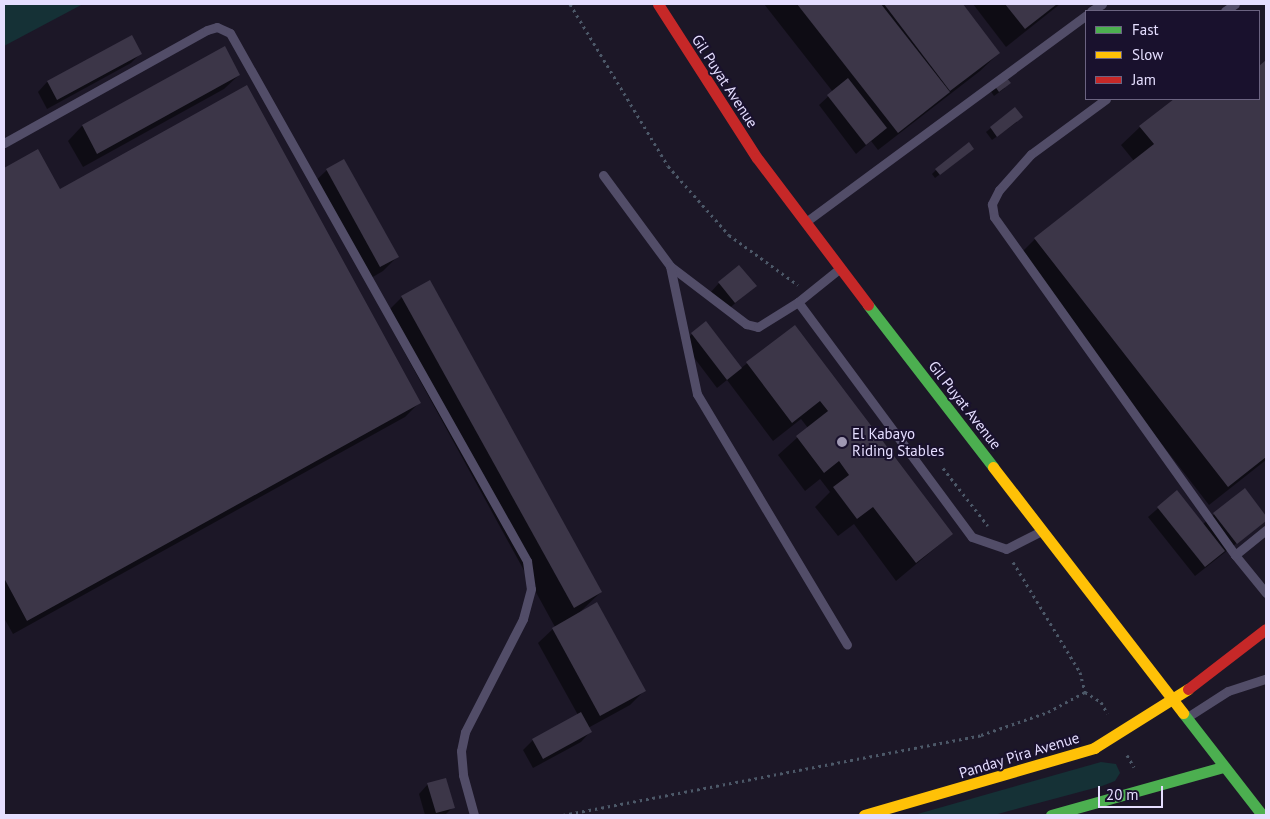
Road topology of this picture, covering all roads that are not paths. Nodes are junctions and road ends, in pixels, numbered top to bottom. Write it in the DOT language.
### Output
graph roads {
  1 [pos="658,4"];
  2 [pos="1085,16"];
  3 [pos="1105,100"];
  4 [pos="4,143"];
  5 [pos="602,175"];
  6 [pos="805,223"];
  7 [pos="670,266"];
  8 [pos="840,268"];
  9 [pos="798,302"];
  10 [pos="1043,530"];
  11 [pos="1266,530"];
  12 [pos="1235,555"];
  13 [pos="1266,593"];
  14 [pos="1266,629"];
  15 [pos="847,645"];
  16 [pos="1266,679"];
  17 [pos="1173,701"];
  18 [pos="1186,717"];
  19 [pos="1223,767"];
  20 [pos="474,815"];
  21 [pos="864,815"];
  22 [pos="1051,815"];
  23 [pos="1262,815"];
  1 -- 6 [label="main road, Gil Puyat Avenue"];
  2 -- 6 [label="lane"];
  3 -- 12 [label="lane"];
  4 -- 20 [label="lane"];
  5 -- 7 [label="lane"];
  6 -- 8 [label="main road, Gil Puyat Avenue"];
  7 -- 9 [label="lane"];
  7 -- 15 [label="lane"];
  8 -- 9 [label="lane"];
  8 -- 10 [label="main road, Gil Puyat Avenue"];
  9 -- 10 [label="lane"];
  10 -- 17 [label="main road, Gil Puyat Avenue"];
  11 -- 12 [label="lane"];
  12 -- 13 [label="lane"];
  14 -- 17 [label="main road, Panday Pira Avenue"];
  16 -- 18 [label="lane"];
  17 -- 18 [label="main road, Gil Puyat Avenue"];
  17 -- 21 [label="main road, Panday Pira Avenue"];
  18 -- 19 [label="main road, Gil Puyat Avenue"];
  19 -- 22 [label="main road"];
  19 -- 23 [label="main road, Gil Puyat Avenue"];
}
